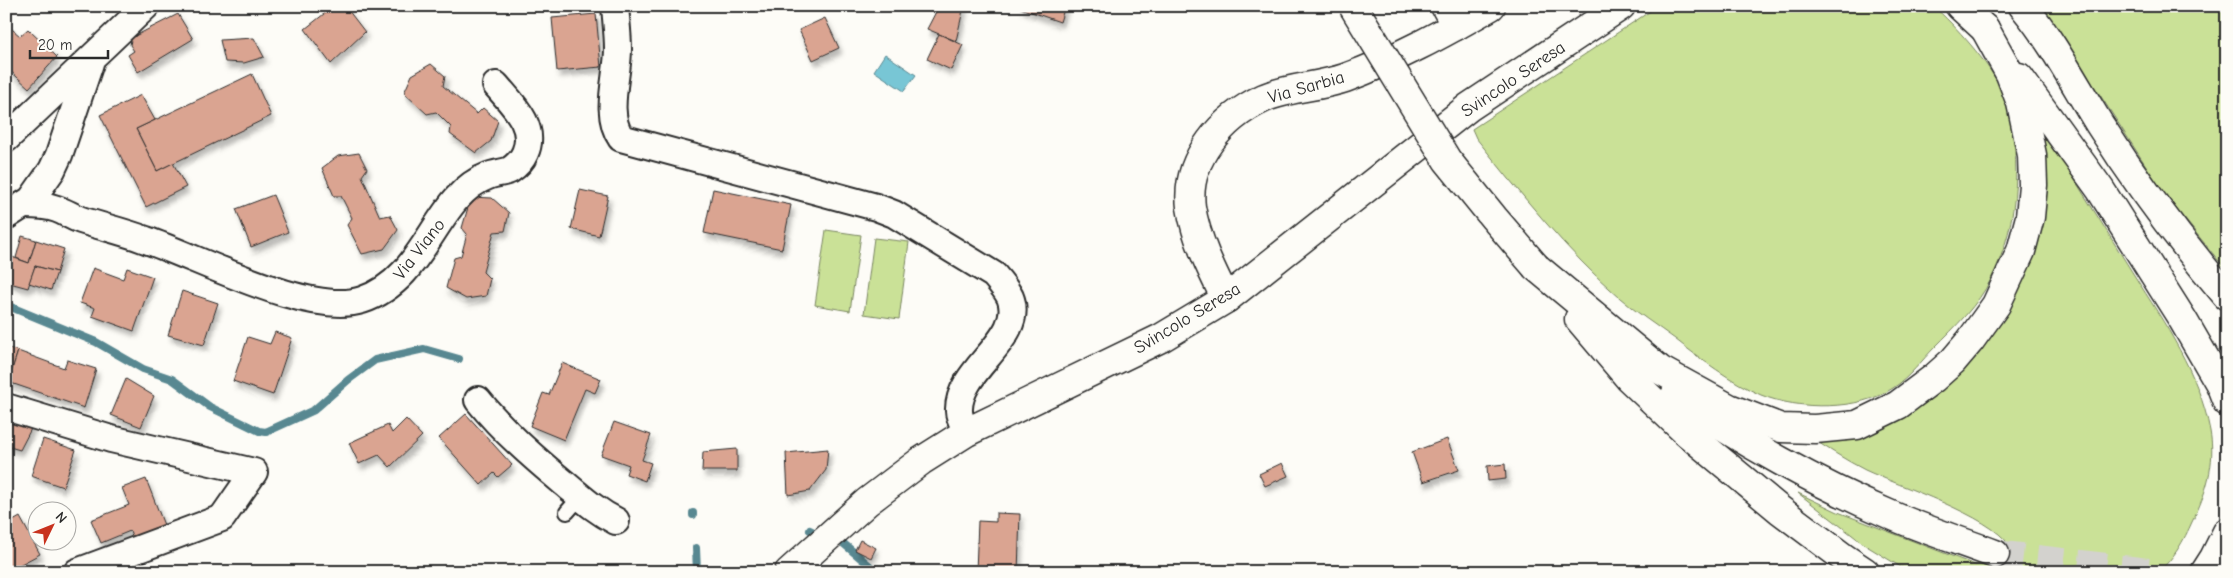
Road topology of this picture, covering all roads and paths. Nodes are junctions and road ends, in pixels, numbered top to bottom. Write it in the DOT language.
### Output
graph roads {
  1 [pos="615,6"];
  2 [pos="1353,6"];
  3 [pos="1491,6"];
  4 [pos="1621,6"];
  5 [pos="1960,6"];
  6 [pos="2023,6"];
  7 [pos="138,9"];
  8 [pos="1451,16"];
  9 [pos="1984,29"];
  10 [pos="92,57"];
  11 [pos="496,85"];
  12 [pos="29,119"];
  13 [pos="6,139"];
  14 [pos="64,142"];
  15 [pos="52,170"];
  16 [pos="15,210"];
  17 [pos="78,219"];
  18 [pos="1536,267"];
  19 [pos="2227,296"];
  20 [pos="1226,299"];
  21 [pos="478,400"];
  22 [pos="2227,402"];
  23 [pos="6,407"];
  24 [pos="967,432"];
  25 [pos="616,521"];
  26 [pos="2227,532"];
  27 [pos="1995,554"];
  28 [pos="77,572"];
  29 [pos="789,572"];
  30 [pos="1865,572"];
  31 [pos="2205,572"];
  1 -- 24 [label="street"];
  2 -- 18 [label="main road, bridge"];
  3 -- 8 [label="main road, Via Sarbia"];
  4 -- 20 [label="main road, Svincolo Seresa"];
  5 -- 9 [label="main road"];
  6 -- 19 [label="main road"];
  7 -- 10 [label="street"];
  8 -- 20 [label="main road, Via Sarbia"];
  9 -- 18 [label="main road"];
  9 -- 22 [label="main road"];
  10 -- 12 [label="street"];
  10 -- 14 [label="street"];
  11 -- 17 [label="street, Via Viano"];
  12 -- 13 [label="street"];
  12 -- 14 [label="street"];
  14 -- 15 [label="street"];
  15 -- 16 [label="street"];
  15 -- 17 [label="street"];
  16 -- 17 [label="street, Via Viano"];
  18 -- 27 [label="main road"];
  18 -- 30 [label="main road"];
  20 -- 24 [label="main road, Svincolo Seresa"];
  21 -- 25 [label="street"];
  23 -- 28 [label="street"];
  24 -- 29 [label="main road, Svincolo Seresa"];
  26 -- 31 [label="main road"];
}
